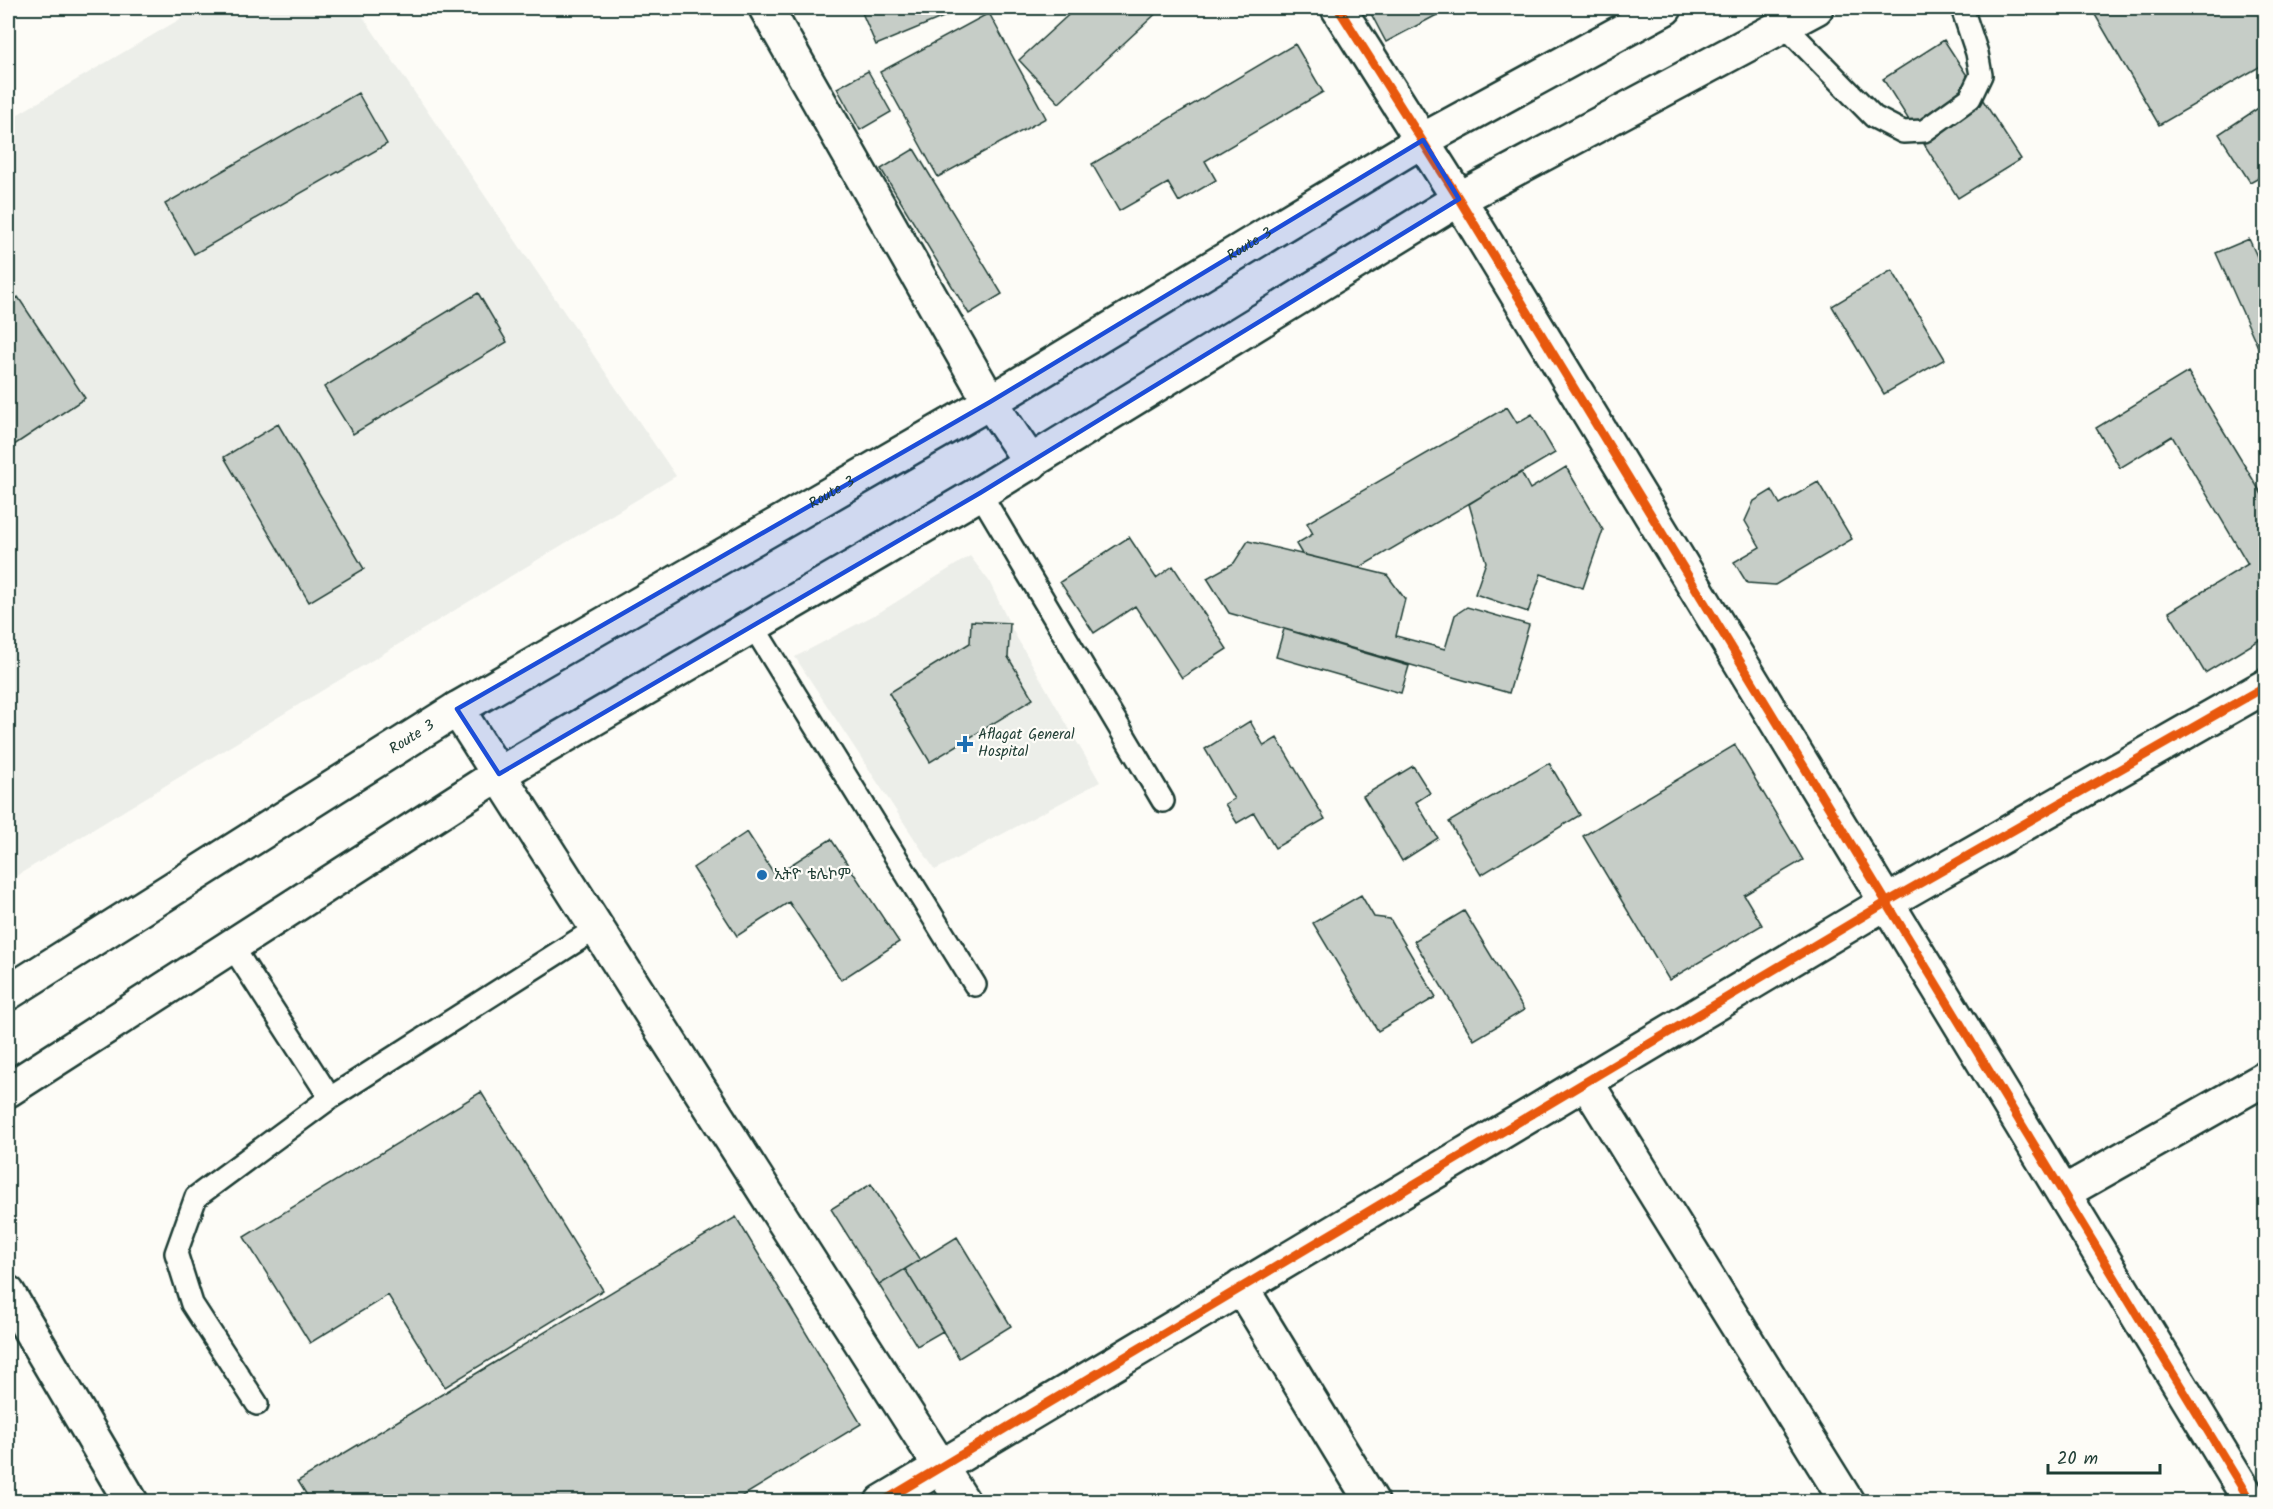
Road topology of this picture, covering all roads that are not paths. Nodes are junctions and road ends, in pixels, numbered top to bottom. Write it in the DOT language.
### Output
graph roads {
  1 [pos="766,8"];
  2 [pos="1338,8"];
  3 [pos="1665,8"];
  4 [pos="1816,8"];
  5 [pos="1962,8"];
  6 [pos="1784,26"];
  7 [pos="1423,140"];
  8 [pos="1459,199"];
  9 [pos="990,402"];
  10 [pos="1031,463"];
  11 [pos="980,494"];
  12 [pos="753,626"];
  13 [pos="2265,686"];
  14 [pos="457,709"];
  15 [pos="499,774"];
  16 [pos="1163,801"];
  17 [pos="1887,902"];
  18 [pos="597,928"];
  19 [pos="232,946"];
  20 [pos="975,985"];
  21 [pos="8,993"];
  22 [pos="2265,1078"];
  23 [pos="1586,1082"];
  24 [pos="8,1090"];
  25 [pos="330,1098"];
  26 [pos="2063,1193"];
  27 [pos="1241,1287"];
  28 [pos="8,1293"];
  29 [pos="256,1404"];
  30 [pos="941,1466"];
  31 [pos="131,1502"];
  32 [pos="882,1502"];
  33 [pos="963,1502"];
  34 [pos="1372,1502"];
  35 [pos="1847,1502"];
  36 [pos="2251,1502"];
  1 -- 9 [label="street"];
  2 -- 7 [label="street"];
  3 -- 7 [label="street, Route 3"];
  4 -- 6 [label="street"];
  5 -- 6 [label="lane"];
  6 -- 8 [label="street"];
  7 -- 8 [label="street"];
  7 -- 9 [label="street, Route 3"];
  8 -- 10 [label="street"];
  8 -- 17 [label="street"];
  9 -- 10 [label="street"];
  9 -- 14 [label="street, Route 3"];
  10 -- 11 [label="street"];
  11 -- 12 [label="street"];
  11 -- 16 [label="lane"];
  12 -- 15 [label="street"];
  12 -- 20 [label="lane"];
  13 -- 17 [label="street"];
  14 -- 15 [label="street"];
  14 -- 21 [label="street, Route 3"];
  15 -- 18 [label="street"];
  15 -- 19 [label="street"];
  17 -- 23 [label="street"];
  17 -- 26 [label="street"];
  18 -- 25 [label="lane"];
  18 -- 30 [label="street"];
  19 -- 24 [label="street"];
  19 -- 25 [label="lane"];
  22 -- 26 [label="street"];
  23 -- 27 [label="street"];
  23 -- 35 [label="street"];
  25 -- 29 [label="lane"];
  26 -- 36 [label="street"];
  27 -- 30 [label="street"];
  27 -- 34 [label="street"];
  28 -- 31 [label="street"];
  30 -- 32 [label="street"];
  30 -- 33 [label="street"];
}
